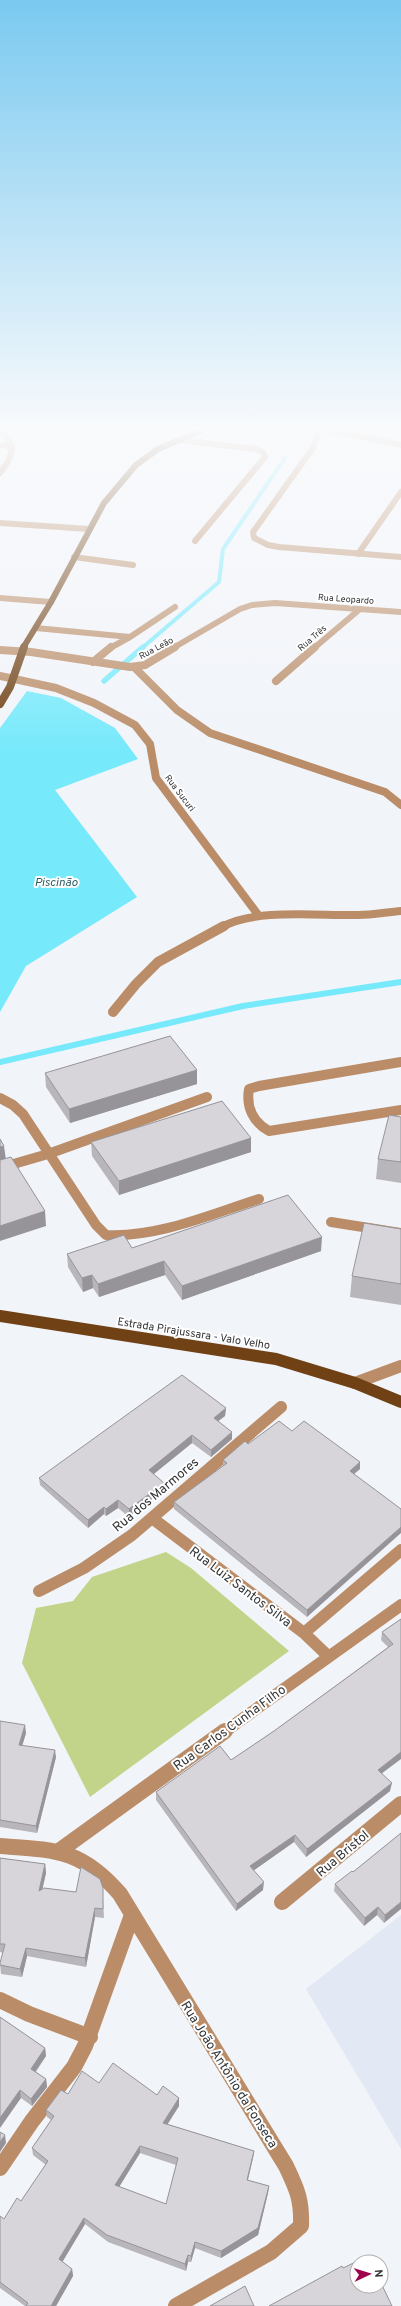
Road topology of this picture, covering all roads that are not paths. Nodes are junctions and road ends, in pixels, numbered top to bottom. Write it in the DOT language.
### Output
graph roads {
  1 [pos="85,537"];
  2 [pos="199,537"];
  3 [pos="254,537"];
  4 [pos="370,537"];
  5 [pos="195,541"];
  6 [pos="358,554"];
  7 [pos="74,557"];
  8 [pos="401,557"];
  9 [pos="133,564"];
  10 [pos="0,598"];
  11 [pos="51,602"];
  12 [pos="265,602"];
  13 [pos="175,607"];
  14 [pos="360,609"];
  15 [pos="401,612"];
  16 [pos="36,628"];
  17 [pos="130,637"];
  18 [pos="0,650"];
  19 [pos="21,654"];
  20 [pos="93,662"];
  21 [pos="134,667"];
  22 [pos="14,675"];
  23 [pos="0,676"];
  24 [pos="276,681"];
  25 [pos="0,704"];
  26 [pos="401,805"];
  27 [pos="401,911"];
  28 [pos="259,916"];
  29 [pos="113,1012"];
  30 [pos="401,1062"];
  31 [pos="207,1097"];
  32 [pos="0,1098"];
  33 [pos="401,1110"];
  34 [pos="48,1154"];
  35 [pos="0,1168"];
  36 [pos="259,1199"];
  37 [pos="331,1222"];
  38 [pos="401,1233"];
  39 [pos="0,1316"];
  40 [pos="401,1366"];
  41 [pos="355,1383"];
  42 [pos="401,1402"];
  43 [pos="281,1407"];
  44 [pos="152,1518"];
  45 [pos="401,1550"];
  46 [pos="39,1591"];
  47 [pos="401,1605"];
  48 [pos="304,1633"];
  49 [pos="328,1656"];
  50 [pos="401,1804"];
  51 [pos="0,1846"];
  52 [pos="59,1851"];
  53 [pos="282,1902"];
  54 [pos="132,1915"];
  55 [pos="0,2000"];
  56 [pos="90,2037"];
  57 [pos="0,2168"];
  58 [pos="176,2306"];
  1 -- 7 [label="main road"];
  2 -- 5 [label="street"];
  3 -- 6 [label="street"];
  4 -- 6 [label="street"];
  6 -- 8 [label="street"];
  7 -- 9 [label="street"];
  7 -- 11 [label="main road"];
  10 -- 11 [label="street"];
  11 -- 16 [label="main road"];
  12 -- 14 [label="street, Rua Leopardo"];
  12 -- 21 [label="street, Rua Leão"];
  13 -- 17 [label="street"];
  14 -- 15 [label="street, Rua Leopardo"];
  14 -- 24 [label="street, Rua Três"];
  16 -- 17 [label="street"];
  16 -- 19 [label="main road"];
  17 -- 20 [label="street"];
  18 -- 19 [label="street, Rua Leão"];
  19 -- 20 [label="street, Rua Leão"];
  19 -- 22 [label="main road"];
  20 -- 21 [label="street, Rua Leão"];
  21 -- 26 [label="street"];
  22 -- 23 [label="street, Rua Sucuri"];
  22 -- 25 [label="main road"];
  22 -- 28 [label="street, Rua Sucuri"];
  27 -- 28 [label="street"];
  28 -- 29 [label="street"];
  30 -- 33 [label="street"];
  31 -- 34 [label="street"];
  32 -- 34 [label="street"];
  34 -- 35 [label="street"];
  34 -- 36 [label="street"];
  37 -- 38 [label="street"];
  39 -- 41 [label="main road, Estrada Pirajussara - Valo Velho"];
  40 -- 41 [label="street"];
  41 -- 42 [label="main road, Estrada Pirajussara - Valo Velho"];
  43 -- 44 [label="street, Rua dos Marmores"];
  44 -- 46 [label="street, Rua dos Marmores"];
  44 -- 48 [label="street, Rua Luiz Santos Silva"];
  45 -- 48 [label="street"];
  47 -- 49 [label="street, Rua Carlos Cunha Filho"];
  48 -- 49 [label="street, Rua Luiz Santos Silva"];
  49 -- 52 [label="street, Rua Carlos Cunha Filho"];
  50 -- 53 [label="street, Rua Bristol"];
  51 -- 52 [label="street, Rua João Antônio da Fonseca"];
  52 -- 54 [label="street, Rua João Antônio da Fonseca"];
  54 -- 56 [label="street"];
  54 -- 58 [label="street, Rua João Antônio da Fonseca"];
  55 -- 56 [label="street"];
  56 -- 57 [label="street"];
}
